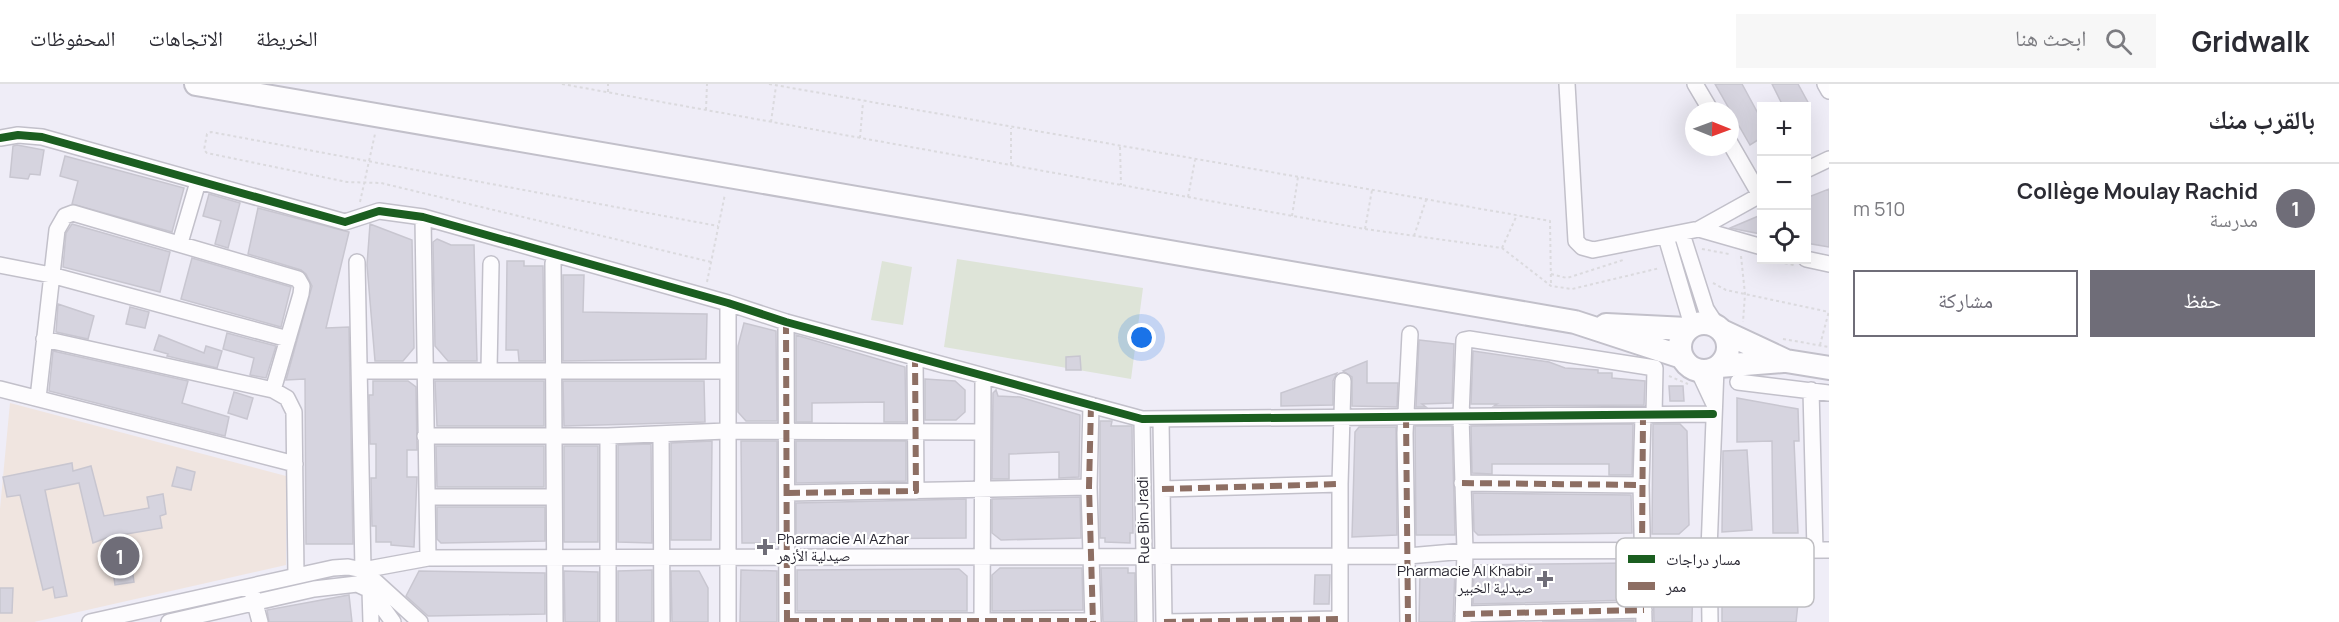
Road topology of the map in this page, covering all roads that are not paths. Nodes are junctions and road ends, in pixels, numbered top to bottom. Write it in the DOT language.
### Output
graph roads {
  1 [pos="196,84"];
  2 [pos="1567,84"];
  3 [pos="1695,84"];
  4 [pos="1825,84"];
  5 [pos="1829,91"];
  6 [pos="1706,102"];
  7 [pos="0,138"];
  8 [pos="1738,156"];
  9 [pos="1829,159"];
  10 [pos="1811,168"];
  11 [pos="198,182"];
  12 [pos="1757,187"];
  13 [pos="1757,196"];
  14 [pos="423,217"];
  15 [pos="1699,230"];
  16 [pos="1682,234"];
  17 [pos="1666,237"];
  18 [pos="180,243"];
  19 [pos="1756,252"];
  20 [pos="1811,260"];
  21 [pos="357,262"];
  22 [pos="553,263"];
  23 [pos="491,264"];
  24 [pos="1829,264"];
  25 [pos="0,265"];
  26 [pos="51,275"];
  27 [pos="728,303"];
  28 [pos="786,322"];
  29 [pos="1590,325"];
  30 [pos="1689,327"];
  31 [pos="1728,330"];
  32 [pos="1410,334"];
  33 [pos="44,339"];
  34 [pos="288,339"];
  35 [pos="915,357"];
  36 [pos="1786,361"];
  37 [pos="1704,365"];
  38 [pos="1829,368"];
  39 [pos="425,370"];
  40 [pos="489,370"];
  41 [pos="554,370"];
  42 [pos="361,371"];
  43 [pos="728,371"];
  44 [pos="983,376"];
  45 [pos="1343,381"];
  46 [pos="1738,382"];
  47 [pos="0,388"];
  48 [pos="273,390"];
  49 [pos="1811,390"];
  50 [pos="1829,393"];
  51 [pos="38,398"];
  52 [pos="1091,405"];
  53 [pos="1713,408"];
  54 [pos="1406,416"];
  55 [pos="1461,416"];
  56 [pos="1649,416"];
  57 [pos="1343,417"];
  58 [pos="1142,419"];
  59 [pos="1161,420"];
  60 [pos="915,430"];
  61 [pos="726,431"];
  62 [pos="787,431"];
  63 [pos="982,432"];
  64 [pos="661,435"];
  65 [pos="425,436"];
  66 [pos="554,436"];
  67 [pos="608,436"];
  68 [pos="295,464"];
  69 [pos="1462,483"];
  70 [pos="1340,484"];
  71 [pos="1641,485"];
  72 [pos="1089,488"];
  73 [pos="1162,489"];
  74 [pos="983,490"];
  75 [pos="916,491"];
  76 [pos="788,493"];
  77 [pos="427,497"];
  78 [pos="554,497"];
  79 [pos="1642,538"];
  80 [pos="1709,538"];
  81 [pos="1822,550"];
  82 [pos="1465,551"];
  83 [pos="1616,551"];
  84 [pos="1091,556"];
  85 [pos="1143,556"];
  86 [pos="1162,556"];
  87 [pos="1340,556"];
  88 [pos="1408,556"];
  89 [pos="727,557"];
  90 [pos="788,557"];
  91 [pos="984,557"];
  92 [pos="428,558"];
  93 [pos="554,558"];
  94 [pos="606,558"];
  95 [pos="662,558"];
  96 [pos="363,570"];
  97 [pos="296,576"];
  98 [pos="250,586"];
  99 [pos="370,590"];
  100 [pos="254,603"];
  101 [pos="1710,607"];
  102 [pos="1644,616"];
  103 [pos="130,618"];
  104 [pos="1463,618"];
  105 [pos="1340,620"];
  106 [pos="982,621"];
  107 [pos="90,622"];
  108 [pos="169,622"];
  109 [pos="260,622"];
  110 [pos="371,622"];
  111 [pos="393,622"];
  112 [pos="420,622"];
  113 [pos="543,622"];
  114 [pos="555,622"];
  115 [pos="608,622"];
  116 [pos="662,622"];
  117 [pos="728,622"];
  118 [pos="787,622"];
  119 [pos="1094,622"];
  120 [pos="1145,622"];
  121 [pos="1164,622"];
  122 [pos="1408,622"];
  123 [pos="1710,622"];
  1 -- 29 [label="main road"];
  2 -- 17 [label="street"];
  3 -- 6 [label="street"];
  4 -- 5 [label="street"];
  7 -- 11 [label="street"];
  8 -- 12 [label="street"];
  9 -- 10 [label="street"];
  11 -- 14 [label="street"];
  11 -- 18 [label="street"];
  13 -- 15 [label="street"];
  14 -- 27 [label="street"];
  14 -- 39 [label="street"];
  15 -- 16 [label="street"];
  15 -- 19 [label="street"];
  16 -- 17 [label="street"];
  16 -- 31 [label="street"];
  17 -- 30 [label="street"];
  18 -- 26 [label="street"];
  18 -- 34 [label="street"];
  20 -- 24 [label="street"];
  21 -- 42 [label="street"];
  22 -- 41 [label="street"];
  23 -- 40 [label="street"];
  25 -- 26 [label="street"];
  26 -- 33 [label="street"];
  26 -- 34 [label="street"];
  27 -- 28 [label="street"];
  27 -- 43 [label="street"];
  28 -- 35 [label="street"];
  28 -- 62 [label="street"];
  29 -- 30 [label="main road"];
  29 -- 37 [label="main road"];
  30 -- 31 [label="main road"];
  30 -- 37 [label="main road"];
  31 -- 36 [label="main road"];
  31 -- 37 [label="main road"];
  32 -- 54 [label="street"];
  33 -- 48 [label="street"];
  33 -- 51 [label="street"];
  34 -- 48 [label="street"];
  35 -- 44 [label="street"];
  35 -- 60 [label="street"];
  36 -- 37 [label="main road"];
  36 -- 38 [label="main road"];
  37 -- 53 [label="street"];
  39 -- 40 [label="street"];
  39 -- 42 [label="street"];
  39 -- 65 [label="street"];
  40 -- 41 [label="street"];
  41 -- 43 [label="street"];
  41 -- 66 [label="street"];
  42 -- 96 [label="street"];
  43 -- 61 [label="street"];
  44 -- 52 [label="street"];
  44 -- 63 [label="street"];
  45 -- 57 [label="street"];
  46 -- 49 [label="street"];
  47 -- 51 [label="street"];
  48 -- 68 [label="street"];
  49 -- 50 [label="street"];
  49 -- 81 [label="street"];
  51 -- 68 [label="street"];
  52 -- 58 [label="street"];
  52 -- 72 [label="street"];
  53 -- 56 [label="street"];
  53 -- 80 [label="street"];
  54 -- 55 [label="street"];
  54 -- 57 [label="street"];
  54 -- 88 [label="street"];
  55 -- 56 [label="street"];
  55 -- 56 [label="street"];
  55 -- 69 [label="street"];
  56 -- 71 [label="street"];
  57 -- 59 [label="street"];
  57 -- 70 [label="street"];
  58 -- 59 [label="street"];
  58 -- 85 [label="street, Rue Bin Jradi"];
  59 -- 73 [label="street, Rue Bin Jradi"];
  60 -- 62 [label="street"];
  60 -- 63 [label="street"];
  60 -- 75 [label="street"];
  61 -- 62 [label="street"];
  61 -- 64 [label="street"];
  61 -- 89 [label="street"];
  62 -- 76 [label="street"];
  63 -- 74 [label="street"];
  64 -- 67 [label="street"];
  64 -- 95 [label="street"];
  65 -- 66 [label="street"];
  65 -- 77 [label="street"];
  66 -- 67 [label="street"];
  66 -- 78 [label="street"];
  67 -- 94 [label="street"];
  68 -- 97 [label="street"];
  69 -- 71 [label="street"];
  69 -- 82 [label="street"];
  70 -- 73 [label="street"];
  70 -- 87 [label="street"];
  71 -- 79 [label="street"];
  72 -- 74 [label="street"];
  72 -- 84 [label="street"];
  73 -- 86 [label="street, Rue Bin Jradi"];
  74 -- 75 [label="street"];
  74 -- 91 [label="street"];
  75 -- 76 [label="street"];
  76 -- 90 [label="street"];
  77 -- 78 [label="street"];
  77 -- 92 [label="street"];
  78 -- 93 [label="street"];
  82 -- 83 [label="street"];
  82 -- 88 [label="street"];
  82 -- 104 [label="street"];
  84 -- 85 [label="street"];
  84 -- 91 [label="street"];
  84 -- 119 [label="street"];
  85 -- 86 [label="street"];
  85 -- 120 [label="street, Rue Bin Jradi"];
  86 -- 87 [label="street"];
  86 -- 121 [label="street, Rue Bin Jradi"];
  87 -- 88 [label="street"];
  87 -- 105 [label="street"];
  88 -- 122 [label="street"];
  89 -- 90 [label="street"];
  89 -- 95 [label="street"];
  89 -- 117 [label="street"];
  90 -- 91 [label="street"];
  90 -- 118 [label="street"];
  91 -- 106 [label="street"];
  92 -- 93 [label="street"];
  92 -- 96 [label="street"];
  93 -- 94 [label="street"];
  93 -- 114 [label="street"];
  94 -- 95 [label="street"];
  94 -- 115 [label="street"];
  95 -- 116 [label="street"];
  96 -- 97 [label="street"];
  96 -- 99 [label="street"];
  96 -- 112 [label="street"];
  97 -- 98 [label="street"];
  98 -- 100 [label="street"];
  98 -- 103 [label="street"];
  99 -- 100 [label="street"];
  99 -- 110 [label="street"];
  99 -- 111 [label="street"];
  100 -- 108 [label="street"];
  100 -- 109 [label="street"];
  101 -- 123 [label="street"];
  102 -- 104 [label="street"];
  103 -- 107 [label="street"];
  105 -- 121 [label="street"];
  106 -- 118 [label="street"];
  106 -- 119 [label="street"];
  113 -- 114 [label="street"];
}
